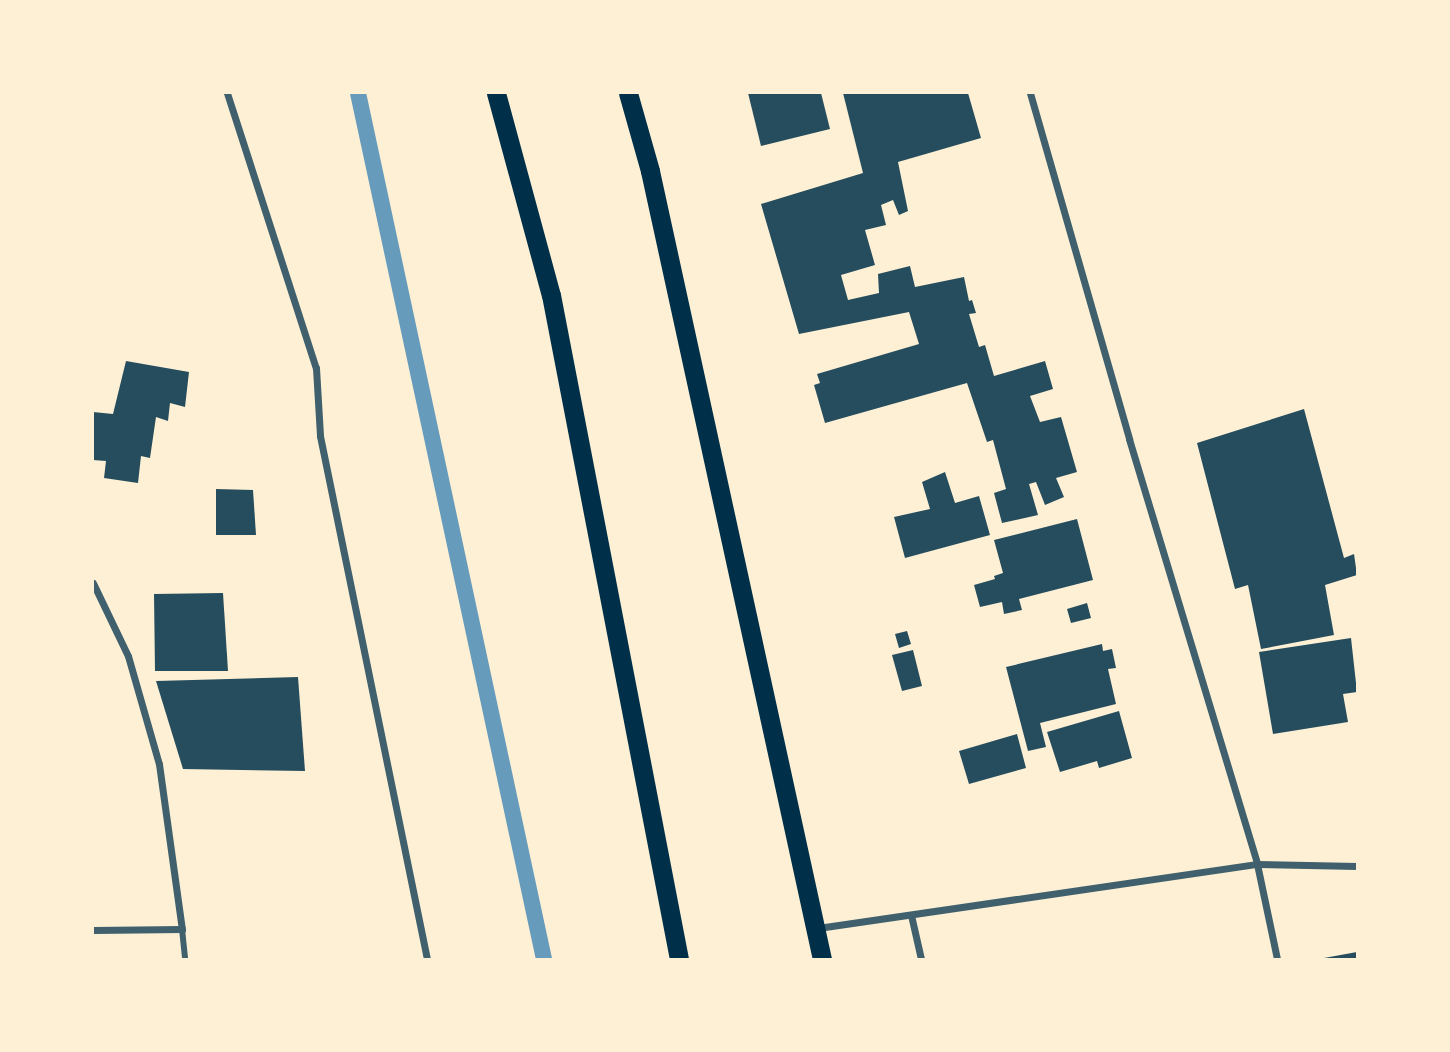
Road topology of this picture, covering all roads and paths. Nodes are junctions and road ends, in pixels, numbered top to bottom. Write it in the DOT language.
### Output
graph roads {
  1 [pos="227,93"];
  2 [pos="496,93"];
  3 [pos="628,93"];
  4 [pos="1030,93"];
  5 [pos="93,583"];
  6 [pos="1256,864"];
  7 [pos="1357,866"];
  8 [pos="911,915"];
  9 [pos="817,928"];
  10 [pos="182,929"];
  11 [pos="93,930"];
  12 [pos="185,959"];
  13 [pos="428,959"];
  14 [pos="679,959"];
  15 [pos="822,959"];
  16 [pos="921,959"];
  17 [pos="1277,959"];
  1 -- 13 [label="street"];
  2 -- 14 [label="highway"];
  3 -- 9 [label="highway"];
  4 -- 6 [label="street"];
  5 -- 10 [label="street"];
  6 -- 7 [label="street"];
  6 -- 8 [label="street"];
  6 -- 17 [label="street"];
  8 -- 9 [label="street"];
  8 -- 16 [label="street"];
  9 -- 15 [label="highway"];
  10 -- 11 [label="street"];
  10 -- 12 [label="street"];
}
